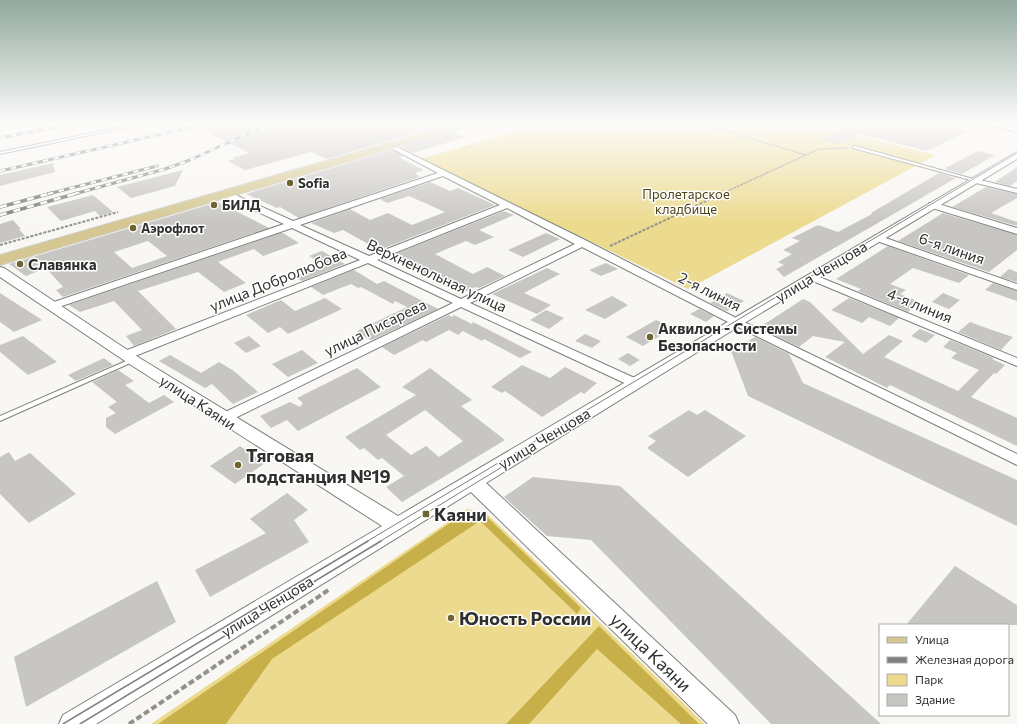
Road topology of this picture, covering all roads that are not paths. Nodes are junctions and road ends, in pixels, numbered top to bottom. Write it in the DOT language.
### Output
graph roads {
  1 [pos="330,157"];
  2 [pos="354,157"];
  3 [pos="412,157"];
  4 [pos="890,157"];
  5 [pos="1015,157"];
  6 [pos="444,173"];
  7 [pos="975,180"];
  8 [pos="1017,191"];
  9 [pos="226,194"];
  10 [pos="508,205"];
  11 [pos="932,206"];
  12 [pos="292,225"];
  13 [pos="1017,231"];
  14 [pos="877,238"];
  15 [pos="584,243"];
  16 [pos="0,254"];
  17 [pos="0,260"];
  18 [pos="368,260"];
  19 [pos="0,271"];
  20 [pos="812,277"];
  21 [pos="1017,287"];
  22 [pos="460,302"];
  23 [pos="52,306"];
  24 [pos="736,322"];
  25 [pos="129,358"];
  26 [pos="1017,362"];
  27 [pos="635,383"];
  28 [pos="224,418"];
  29 [pos="0,419"];
  30 [pos="1017,460"];
  31 [pos="473,482"];
  32 [pos="399,527"];
  33 [pos="72,724"];
  34 [pos="726,724"];
  1 -- 16 [label="main road"];
  2 -- 9 [label="main road"];
  3 -- 6 [label="street, 2-я линия"];
  4 -- 7 [label="lane"];
  5 -- 7 [label="street, улица Ченцова"];
  6 -- 10 [label="street, 2-я линия"];
  6 -- 12 [label="street"];
  7 -- 8 [label="street"];
  7 -- 11 [label="street, улица Ченцова"];
  9 -- 12 [label="street, Верхненольная улица"];
  9 -- 17 [label="main road"];
  10 -- 15 [label="street, 2-я линия"];
  10 -- 18 [label="street, улица Добролюбова"];
  11 -- 13 [label="street"];
  11 -- 14 [label="street, улица Ченцова"];
  12 -- 18 [label="street, Верхненольная улица"];
  12 -- 23 [label="street"];
  14 -- 20 [label="street, улица Ченцова"];
  14 -- 21 [label="street, 6-я линия"];
  15 -- 22 [label="street, улица Писарева"];
  15 -- 24 [label="street, 2-я линия"];
  18 -- 22 [label="street, Верхненольная улица"];
  18 -- 25 [label="street, улица Добролюбова"];
  19 -- 23 [label="street, улица Каяни"];
  20 -- 24 [label="street, улица Ченцова"];
  20 -- 26 [label="street, 4-я линия"];
  22 -- 27 [label="street, Верхненольная улица"];
  22 -- 28 [label="street, улица Писарева"];
  23 -- 25 [label="street, улица Каяни"];
  24 -- 27 [label="street, улица Ченцова"];
  24 -- 30 [label="street, 2-я линия"];
  25 -- 28 [label="street, улица Каяни"];
  25 -- 29 [label="lane"];
  27 -- 31 [label="street, улица Ченцова"];
  28 -- 32 [label="street, улица Каяни"];
  31 -- 32 [label="street, улица Ченцова"];
  31 -- 34 [label="street, улица Каяни"];
  32 -- 33 [label="street, улица Ченцова"];
}
